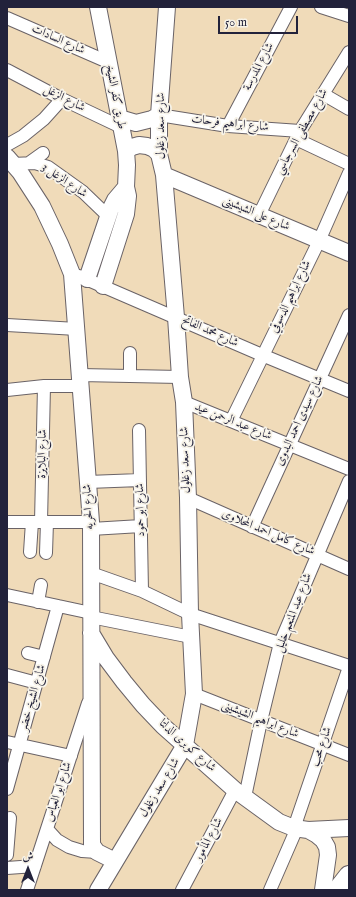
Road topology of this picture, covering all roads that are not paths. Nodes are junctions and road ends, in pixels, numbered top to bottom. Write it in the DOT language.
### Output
graph roads {
  1 [pos="167,7"];
  2 [pos="291,7"];
  3 [pos="321,7"];
  4 [pos="96,8"];
  5 [pos="349,16"];
  6 [pos="7,18"];
  7 [pos="349,52"];
  8 [pos="108,62"];
  9 [pos="7,70"];
  10 [pos="323,94"];
  11 [pos="62,99"];
  12 [pos="349,109"];
  13 [pos="159,115"];
  14 [pos="120,123"];
  15 [pos="228,126"];
  16 [pos="298,135"];
  17 [pos="7,145"];
  18 [pos="126,151"];
  19 [pos="43,153"];
  20 [pos="159,154"];
  21 [pos="16,162"];
  22 [pos="349,164"];
  23 [pos="349,172"];
  24 [pos="164,175"];
  25 [pos="126,187"];
  26 [pos="259,215"];
  27 [pos="108,216"];
  28 [pos="319,240"];
  29 [pos="349,253"];
  30 [pos="72,274"];
  31 [pos="87,279"];
  32 [pos="104,286"];
  33 [pos="349,315"];
  34 [pos="176,317"];
  35 [pos="7,325"];
  36 [pos="77,329"];
  37 [pos="130,353"];
  38 [pos="262,355"];
  39 [pos="130,376"];
  40 [pos="180,377"];
  41 [pos="320,379"];
  42 [pos="81,380"];
  43 [pos="44,386"];
  44 [pos="7,390"];
  45 [pos="349,391"];
  46 [pos="184,402"];
  47 [pos="231,421"];
  48 [pos="139,430"];
  49 [pos="289,445"];
  50 [pos="349,469"];
  51 [pos="140,480"];
  52 [pos="349,481"];
  53 [pos="88,482"];
  54 [pos="188,498"];
  55 [pos="7,522"];
  56 [pos="40,522"];
  57 [pos="91,525"];
  58 [pos="141,526"];
  59 [pos="252,527"];
  60 [pos="30,552"];
  61 [pos="46,553"];
  62 [pos="317,554"];
  63 [pos="349,569"];
  64 [pos="91,573"];
  65 [pos="41,585"];
  66 [pos="142,590"];
  67 [pos="7,595"];
  68 [pos="38,602"];
  69 [pos="58,606"];
  70 [pos="190,614"];
  71 [pos="91,615"];
  72 [pos="91,633"];
  73 [pos="191,637"];
  74 [pos="280,643"];
  75 [pos="28,653"];
  76 [pos="44,657"];
  77 [pos="349,666"];
  78 [pos="7,675"];
  79 [pos="37,683"];
  80 [pos="194,694"];
  81 [pos="91,695"];
  82 [pos="261,721"];
  83 [pos="7,742"];
  84 [pos="19,745"];
  85 [pos="322,745"];
  86 [pos="185,746"];
  87 [pos="349,755"];
  88 [pos="71,756"];
  89 [pos="7,789"];
  90 [pos="240,793"];
  91 [pos="10,818"];
  92 [pos="300,828"];
  93 [pos="349,828"];
  94 [pos="47,830"];
  95 [pos="97,852"];
  96 [pos="7,855"];
  97 [pos="116,861"];
  98 [pos="35,866"];
  99 [pos="7,868"];
  100 [pos="349,876"];
  101 [pos="27,890"];
  102 [pos="98,890"];
  103 [pos="182,890"];
  104 [pos="270,890"];
  105 [pos="323,890"];
  106 [pos="338,890"];
  1 -- 13 [label="street, شارع سعد زغلول"];
  2 -- 15 [label="street, شارع المدرسة"];
  3 -- 5 [label="street"];
  4 -- 8 [label="street, طريق كفر الشيخ"];
  6 -- 8 [label="street, شارع السادات"];
  7 -- 10 [label="street, شارع مصطفى السرجاسي"];
  8 -- 14 [label="street, طريق كفر الشيخ"];
  9 -- 11 [label="street, شارع الزغل"];
  10 -- 12 [label="street"];
  10 -- 16 [label="street, شارع مصطفى السرجاسي"];
  11 -- 14 [label="street, شارع الزغل"];
  11 -- 17 [label="street"];
  13 -- 14 [label="street"];
  13 -- 15 [label="street, شارع ابراهيم فرحات"];
  13 -- 20 [label="street, شارع سعد زغلول"];
  14 -- 18 [label="street, طريق كفر الشيخ"];
  15 -- 16 [label="street, شارع ابراهيم فرحات"];
  16 -- 22 [label="street"];
  16 -- 26 [label="street, شارع مصطفى السرجاسي"];
  18 -- 20 [label="street"];
  18 -- 25 [label="street, طريق كفر الشيخ"];
  19 -- 21 [label="street"];
  20 -- 24 [label="street, شارع سعد زغلول"];
  21 -- 27 [label="street, شارع الزغل 3"];
  21 -- 30 [label="street, شارع الحريه"];
  23 -- 28 [label="street, شارع ابراهيم الدسوقي"];
  24 -- 26 [label="street, شارع على الشيشينى"];
  24 -- 34 [label="street, شارع سعد زغلول"];
  25 -- 27 [label="street"];
  25 -- 32 [label="street, طريق كفر الشيخ"];
  26 -- 28 [label="street, شارع على الشيشينى"];
  27 -- 31 [label="street"];
  28 -- 29 [label="street, شارع على الشيشينى"];
  28 -- 38 [label="street, شارع ابراهيم الدسوقي"];
  30 -- 31 [label="street, شارع محمد الفاتح"];
  30 -- 36 [label="street, شارع الحريه"];
  31 -- 32 [label="street, شارع محمد الفاتح"];
  32 -- 34 [label="street, شارع محمد الفاتح"];
  33 -- 41 [label="street, شارع سيدى احمد البدوى"];
  34 -- 38 [label="street, شارع محمد الفاتح"];
  34 -- 40 [label="street, شارع سعد زغلول"];
  35 -- 36 [label="street"];
  36 -- 42 [label="street, شارع الحريه"];
  37 -- 39 [label="street"];
  38 -- 41 [label="street, شارع محمد الفاتح"];
  38 -- 47 [label="street, شارع ابراهيم الدسوقي"];
  39 -- 40 [label="street"];
  39 -- 42 [label="street"];
  40 -- 46 [label="street, شارع سعد زغلول"];
  41 -- 45 [label="street, شارع محمد الفاتح"];
  41 -- 49 [label="street, شارع سيدى احمد البدوى"];
  42 -- 43 [label="street"];
  42 -- 53 [label="street, شارع الحريه"];
  43 -- 44 [label="street"];
  43 -- 56 [label="street, شارع البلايزة"];
  46 -- 47 [label="street, شارع عبد الرحمن عيد"];
  46 -- 54 [label="street, شارع سعد زغلول"];
  47 -- 49 [label="street, شارع عبد الرحمن عيد"];
  48 -- 51 [label="street, شارع ابو حمود"];
  49 -- 50 [label="street, شارع عبد الرحمن عيد"];
  49 -- 59 [label="street, شارع سيدى احمد البدوى"];
  51 -- 53 [label="street"];
  51 -- 58 [label="street, شارع ابو حمود"];
  52 -- 62 [label="street, شارع عبد المنعم خليل"];
  53 -- 57 [label="street, شارع الحريه"];
  54 -- 59 [label="street, شارع كامل احمد المحلاوى"];
  54 -- 70 [label="street, شارع سعد زغلول"];
  55 -- 56 [label="street"];
  56 -- 57 [label="street"];
  56 -- 60 [label="street"];
  56 -- 61 [label="street"];
  57 -- 58 [label="street"];
  57 -- 64 [label="street, شارع الحريه"];
  58 -- 66 [label="street, شارع ابو حمود"];
  59 -- 62 [label="street, شارع كامل احمد المحلاوى"];
  62 -- 63 [label="street, شارع كامل احمد المحلاوى"];
  62 -- 74 [label="street, شارع عبد المنعم خليل"];
  64 -- 66 [label="street"];
  64 -- 71 [label="street, شارع الحريه"];
  65 -- 68 [label="street"];
  66 -- 70 [label="street"];
  67 -- 68 [label="street"];
  68 -- 69 [label="street"];
  69 -- 71 [label="street"];
  69 -- 76 [label="street, شارع الشيخ خضر"];
  70 -- 73 [label="street, شارع سعد زغلول"];
  70 -- 74 [label="street"];
  71 -- 72 [label="street, شارع الحريه"];
  71 -- 73 [label="street"];
  72 -- 81 [label="street, شارع الحريه"];
  72 -- 86 [label="street, شارع كوبرى الدلتا"];
  73 -- 80 [label="street, شارع سعد زغلول"];
  74 -- 77 [label="street"];
  74 -- 82 [label="street, شارع عبد المنعم خليل"];
  75 -- 76 [label="street"];
  76 -- 79 [label="street, شارع الشيخ خضر"];
  77 -- 85 [label="street, شارع محب"];
  78 -- 79 [label="street"];
  79 -- 84 [label="street, شارع الشيخ خضر"];
  80 -- 82 [label="street, شارع ابراهيم الشيشينى"];
  80 -- 86 [label="street, شارع سعد زغلول"];
  81 -- 88 [label="street, شارع ابو العباس"];
  81 -- 95 [label="street, شارع الحريه"];
  82 -- 85 [label="street, شارع ابراهيم الشيشينى"];
  82 -- 90 [label="street, شارع عبد المنعم خليل"];
  83 -- 84 [label="street"];
  84 -- 88 [label="street"];
  84 -- 89 [label="street, شارع الشيخ خضر"];
  85 -- 87 [label="street, شارع ابراهيم الشيشينى"];
  85 -- 92 [label="street, شارع محب"];
  86 -- 90 [label="street, شارع كوبرى الدلتا"];
  86 -- 97 [label="street, شارع سعد زغلول"];
  88 -- 94 [label="street, شارع ابو العباس"];
  90 -- 92 [label="street, شارع كوبرى الدلتا"];
  90 -- 103 [label="street, شارع المأمور"];
  91 -- 96 [label="street"];
  92 -- 93 [label="street, شارع كوبرى الدلتا"];
  92 -- 104 [label="street, شارع محب"];
  92 -- 105 [label="street, شارع كوبرى الدلتا"];
  94 -- 95 [label="street"];
  94 -- 98 [label="street, شارع ابو العباس"];
  95 -- 97 [label="street"];
  97 -- 102 [label="street, شارع سعد زغلول"];
  98 -- 99 [label="street"];
  98 -- 101 [label="street, شارع ابو العباس"];
  100 -- 106 [label="main road"];
}
